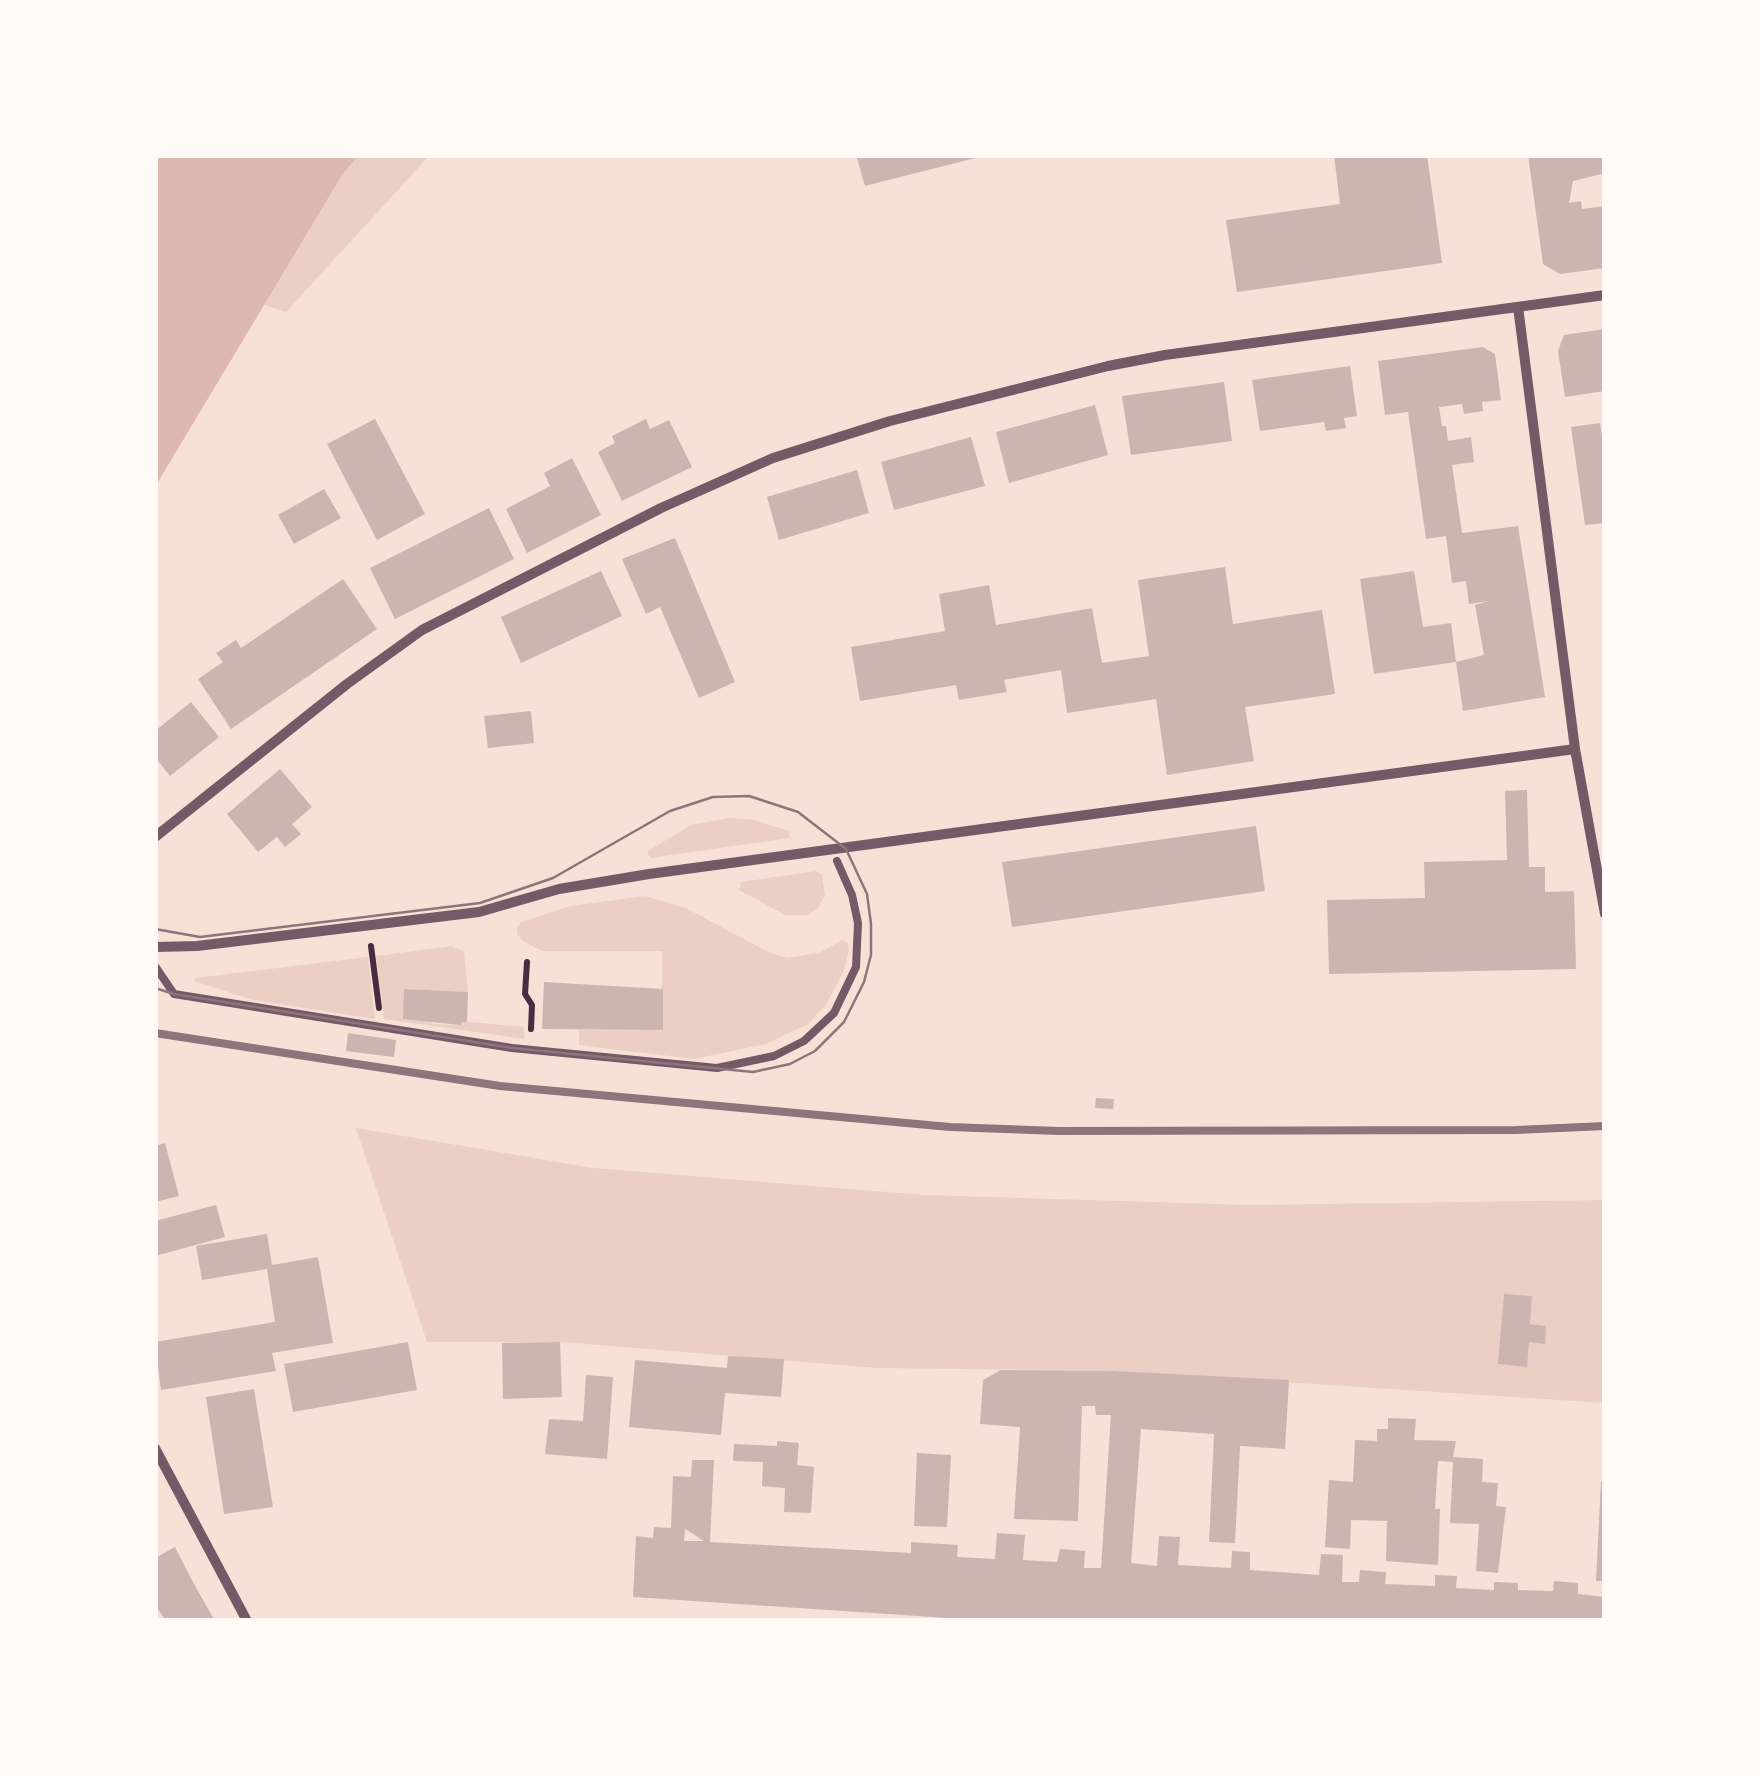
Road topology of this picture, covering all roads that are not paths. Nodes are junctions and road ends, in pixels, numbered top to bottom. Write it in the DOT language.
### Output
graph roads {
  1 [pos="1605,295"];
  2 [pos="1518,307"];
  3 [pos="1575,750"];
  4 [pos="155,837"];
  5 [pos="838,861"];
  6 [pos="1605,914"];
  7 [pos="155,947"];
  8 [pos="155,966"];
  9 [pos="155,1448"];
  10 [pos="247,1621"];
  1 -- 2 [label="street"];
  2 -- 3 [label="street"];
  2 -- 4 [label="street"];
  3 -- 6 [label="street"];
  3 -- 7 [label="street"];
  5 -- 8 [label="lane"];
  9 -- 10 [label="street"];
}
